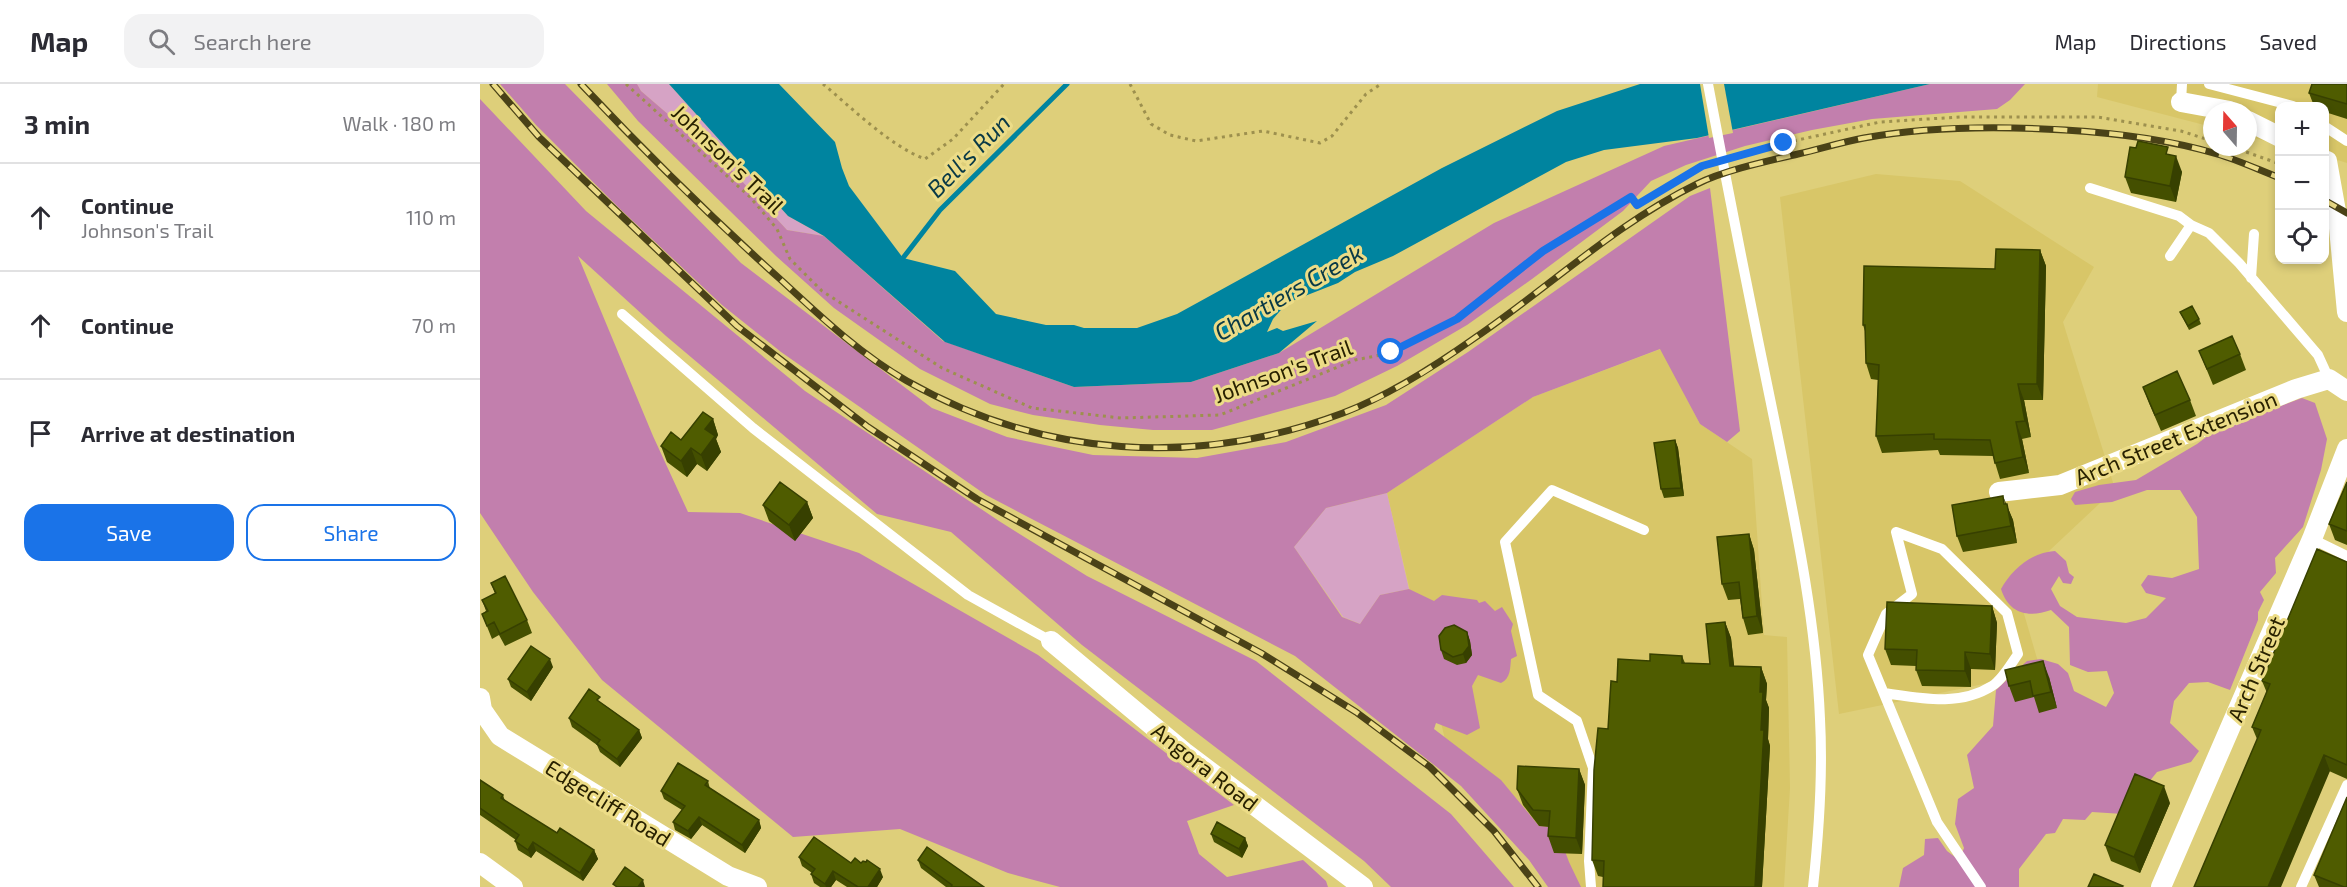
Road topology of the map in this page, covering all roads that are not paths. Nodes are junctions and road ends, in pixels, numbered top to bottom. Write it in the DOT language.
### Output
graph roads {
  1 [pos="1708,84"];
  2 [pos="2209,84"];
  3 [pos="2182,93"];
  4 [pos="2206,102"];
  5 [pos="2278,102"];
  6 [pos="2257,125"];
  7 [pos="2329,129"];
  8 [pos="2275,134"];
  9 [pos="2347,141"];
  10 [pos="2329,172"];
  11 [pos="2090,188"];
  12 [pos="2191,225"];
  13 [pos="2254,234"];
  14 [pos="2170,256"];
  15 [pos="2251,278"];
  16 [pos="2347,312"];
  17 [pos="622,314"];
  18 [pos="2329,379"];
  19 [pos="2347,391"];
  20 [pos="2347,449"];
  21 [pos="1999,492"];
  22 [pos="1644,530"];
  23 [pos="2312,539"];
  24 [pos="2347,555"];
  25 [pos="1051,641"];
  26 [pos="1884,693"];
  27 [pos="480,698"];
  28 [pos="2347,785"];
  29 [pos="480,863"];
  30 [pos="513,887"];
  31 [pos="757,887"];
  32 [pos="1363,887"];
  33 [pos="1591,887"];
  34 [pos="1814,887"];
  35 [pos="1981,887"];
  36 [pos="2161,887"];
  37 [pos="2301,887"];
  1 -- 34 [label="lane"];
  2 -- 5 [label="lane"];
  3 -- 4 [label="street"];
  6 -- 8 [label="street"];
  7 -- 9 [label="lane"];
  10 -- 16 [label="street"];
  11 -- 12 [label="lane"];
  12 -- 14 [label="lane"];
  12 -- 15 [label="lane"];
  13 -- 15 [label="lane"];
  15 -- 18 [label="lane"];
  17 -- 25 [label="lane"];
  18 -- 19 [label="street"];
  18 -- 21 [label="street, Arch Street Extension"];
  20 -- 23 [label="street, Arch Street"];
  22 -- 33 [label="lane"];
  23 -- 24 [label="lane"];
  23 -- 36 [label="street, Arch Street"];
  25 -- 32 [label="street, Angora Road"];
  26 -- 26 [label="lane"];
  26 -- 35 [label="lane"];
  27 -- 31 [label="street, Edgecliff Road"];
  28 -- 37 [label="lane"];
  29 -- 30 [label="street"];
}
